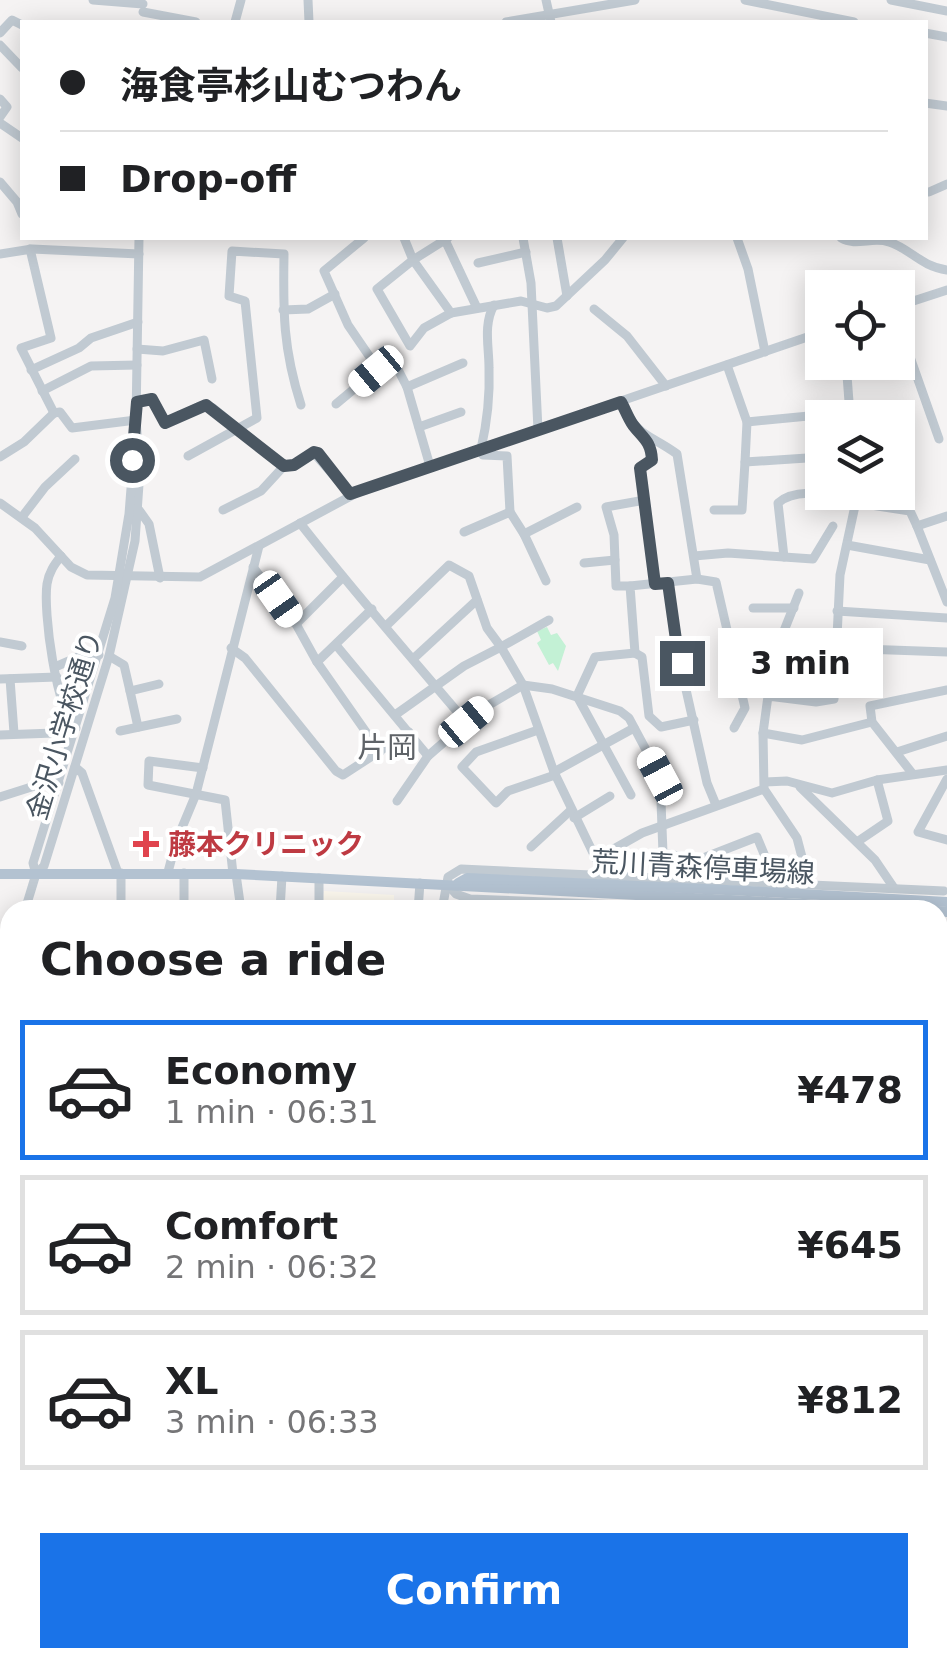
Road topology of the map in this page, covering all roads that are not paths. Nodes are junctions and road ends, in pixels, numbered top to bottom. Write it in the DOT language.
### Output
graph roads {
  1 [pos="93,0"];
  2 [pos="546,0"];
  3 [pos="635,0"];
  4 [pos="745,0"];
  5 [pos="891,0"];
  6 [pos="590,4"];
  7 [pos="143,10"];
  8 [pos="947,11"];
  9 [pos="550,19"];
  10 [pos="187,20"];
  11 [pos="844,20"];
  12 [pos="20,24"];
  13 [pos="0,33"];
  14 [pos="0,45"];
  15 [pos="20,66"];
  16 [pos="0,99"];
  17 [pos="0,120"];
  18 [pos="20,136"];
  19 [pos="0,182"];
  20 [pos="947,184"];
  21 [pos="930,192"];
  22 [pos="20,200"];
  23 [pos="140,240"];
  24 [pos="342,240"];
  25 [pos="361,240"];
  26 [pos="405,240"];
  27 [pos="444,240"];
  28 [pos="446,240"];
  29 [pos="524,240"];
  30 [pos="557,240"];
  31 [pos="621,240"];
  32 [pos="737,240"];
  33 [pos="844,240"];
  34 [pos="885,240"];
  35 [pos="885,240"];
  36 [pos="31,245"];
  37 [pos="350,249"];
  38 [pos="2,252"];
  39 [pos="526,252"];
  40 [pos="139,254"];
  41 [pos="413,260"];
  42 [pos="478,263"];
  43 [pos="947,270"];
  44 [pos="947,290"];
  45 [pos="335,294"];
  46 [pos="567,296"];
  47 [pos="915,300"];
  48 [pos="531,302"];
  49 [pos="494,305"];
  50 [pos="477,308"];
  51 [pos="594,309"];
  52 [pos="283,310"];
  53 [pos="451,313"];
  54 [pos="138,322"];
  55 [pos="805,338"];
  56 [pos="138,349"];
  57 [pos="765,352"];
  58 [pos="463,363"];
  59 [pos="137,365"];
  60 [pos="727,365"];
  61 [pos="32,370"];
  62 [pos="376,371"];
  63 [pos="915,371"];
  64 [pos="212,379"];
  65 [pos="666,386"];
  66 [pos="407,387"];
  67 [pos="42,391"];
  68 [pos="137,402"];
  69 [pos="621,402"];
  70 [pos="336,404"];
  71 [pos="301,405"];
  72 [pos="461,412"];
  73 [pos="54,413"];
  74 [pos="805,418"];
  75 [pos="136,421"];
  76 [pos="747,422"];
  77 [pos="419,427"];
  78 [pos="238,429"];
  79 [pos="538,430"];
  80 [pos="939,439"];
  81 [pos="648,440"];
  82 [pos="482,449"];
  83 [pos="188,456"];
  84 [pos="0,458"];
  85 [pos="805,458"];
  86 [pos="76,459"];
  87 [pos="745,462"];
  88 [pos="284,466"];
  89 [pos="430,466"];
  90 [pos="350,494"];
  91 [pos="805,494"];
  92 [pos="645,500"];
  93 [pos="0,503"];
  94 [pos="577,507"];
  95 [pos="138,509"];
  96 [pos="223,510"];
  97 [pos="714,510"];
  98 [pos="855,510"];
  99 [pos="910,510"];
  100 [pos="510,512"];
  101 [pos="947,516"];
  102 [pos="22,517"];
  103 [pos="300,522"];
  104 [pos="833,526"];
  105 [pos="916,526"];
  106 [pos="464,532"];
  107 [pos="524,534"];
  108 [pos="848,545"];
  109 [pos="258,546"];
  110 [pos="61,556"];
  111 [pos="694,556"];
  112 [pos="784,557"];
  113 [pos="615,560"];
  114 [pos="930,560"];
  115 [pos="584,563"];
  116 [pos="253,567"];
  117 [pos="942,572"];
  118 [pos="124,577"];
  119 [pos="160,578"];
  120 [pos="342,578"];
  121 [pos="697,579"];
  122 [pos="546,581"];
  123 [pos="668,583"];
  124 [pos="655,584"];
  125 [pos="630,586"];
  126 [pos="798,593"];
  127 [pos="477,600"];
  128 [pos="947,602"];
  129 [pos="372,608"];
  130 [pos="753,608"];
  131 [pos="794,608"];
  132 [pos="837,612"];
  133 [pos="947,618"];
  134 [pos="550,620"];
  135 [pos="296,624"];
  136 [pos="386,626"];
  137 [pos="0,642"];
  138 [pos="22,646"];
  139 [pos="336,646"];
  140 [pos="501,647"];
  141 [pos="231,648"];
  142 [pos="835,648"];
  143 [pos="947,652"];
  144 [pos="636,653"];
  145 [pos="104,656"];
  146 [pos="413,658"];
  147 [pos="317,662"];
  148 [pos="56,672"];
  149 [pos="5,679"];
  150 [pos="159,684"];
  151 [pos="435,685"];
  152 [pos="523,686"];
  153 [pos="130,690"];
  154 [pos="947,690"];
  155 [pos="577,696"];
  156 [pos="768,696"];
  157 [pos="395,715"];
  158 [pos="176,719"];
  159 [pos="694,720"];
  160 [pos="466,722"];
  161 [pos="872,722"];
  162 [pos="138,727"];
  163 [pos="76,728"];
  164 [pos="634,728"];
  165 [pos="734,728"];
  166 [pos="538,730"];
  167 [pos="120,731"];
  168 [pos="408,732"];
  169 [pos="54,733"];
  170 [pos="763,733"];
  171 [pos="14,734"];
  172 [pos="0,735"];
  173 [pos="947,736"];
  174 [pos="604,745"];
  175 [pos="380,752"];
  176 [pos="898,752"];
  177 [pos="428,756"];
  178 [pos="75,767"];
  179 [pos="203,768"];
  180 [pos="947,770"];
  181 [pos="554,774"];
  182 [pos="912,774"];
  183 [pos="947,779"];
  184 [pos="877,780"];
  185 [pos="794,782"];
  186 [pos="59,783"];
  187 [pos="765,786"];
  188 [pos="196,794"];
  189 [pos="632,794"];
  190 [pos="610,796"];
  191 [pos="0,797"];
  192 [pos="397,800"];
  193 [pos="716,805"];
  194 [pos="572,814"];
  195 [pos="662,826"];
  196 [pos="947,840"];
  197 [pos="857,842"];
  198 [pos="531,847"];
  199 [pos="168,872"];
  200 [pos="120,873"];
  201 [pos="184,873"];
  202 [pos="0,874"];
  203 [pos="36,874"];
  204 [pos="234,874"];
  205 [pos="282,876"];
  206 [pos="320,878"];
  207 [pos="420,882"];
  208 [pos="452,883"];
  209 [pos="776,883"];
  210 [pos="809,884"];
  211 [pos="894,888"];
  212 [pos="946,893"];
  213 [pos="28,900"];
  214 [pos="121,900"];
  215 [pos="184,900"];
  216 [pos="239,900"];
  217 [pos="281,900"];
  218 [pos="319,900"];
  219 [pos="419,900"];
  220 [pos="446,900"];
  221 [pos="490,900"];
  222 [pos="748,900"];
  1 -- 7 [label="street"];
  2 -- 9 [label="street"];
  3 -- 6 [label="street"];
  4 -- 11 [label="street"];
  5 -- 8 [label="street"];
  6 -- 9 [label="street"];
  7 -- 10 [label="street"];
  12 -- 13 [label="street"];
  14 -- 15 [label="street"];
  16 -- 17 [label="street"];
  17 -- 18 [label="street"];
  19 -- 22 [label="street"];
  20 -- 21 [label="street"];
  23 -- 40 [label="street, 金沢小学校通り"];
  24 -- 37 [label="street"];
  25 -- 37 [label="street"];
  26 -- 41 [label="street"];
  27 -- 41 [label="street"];
  28 -- 50 [label="street"];
  29 -- 39 [label="street"];
  30 -- 46 [label="street"];
  31 -- 46 [label="street"];
  32 -- 57 [label="street"];
  33 -- 34 [label="street"];
  35 -- 43 [label="street"];
  36 -- 38 [label="street"];
  36 -- 40 [label="street"];
  36 -- 61 [label="street"];
  37 -- 45 [label="street"];
  39 -- 42 [label="street"];
  39 -- 48 [label="street"];
  40 -- 54 [label="street, 金沢小学校通り"];
  41 -- 53 [label="street"];
  41 -- 53 [label="street"];
  44 -- 47 [label="street"];
  45 -- 52 [label="street"];
  45 -- 62 [label="street"];
  46 -- 48 [label="street"];
  48 -- 49 [label="street"];
  48 -- 79 [label="street"];
  49 -- 50 [label="street"];
  49 -- 82 [label="street"];
  50 -- 53 [label="street"];
  51 -- 65 [label="street"];
  52 -- 71 [label="street"];
  52 -- 78 [label="street"];
  54 -- 56 [label="street, 金沢小学校通り"];
  54 -- 61 [label="street"];
  55 -- 57 [label="street"];
  56 -- 59 [label="street, 金沢小学校通り"];
  56 -- 64 [label="street"];
  57 -- 60 [label="street"];
  58 -- 66 [label="street"];
  59 -- 67 [label="street"];
  59 -- 68 [label="street, 金沢小学校通り"];
  60 -- 65 [label="street"];
  60 -- 76 [label="street"];
  61 -- 67 [label="street"];
  62 -- 66 [label="street"];
  62 -- 70 [label="street"];
  63 -- 80 [label="street"];
  65 -- 69 [label="street"];
  66 -- 77 [label="street"];
  67 -- 73 [label="street"];
  68 -- 75 [label="street, 金沢小学校通り"];
  68 -- 78 [label="street"];
  69 -- 79 [label="street"];
  69 -- 81 [label="street"];
  72 -- 77 [label="street"];
  73 -- 75 [label="street"];
  73 -- 84 [label="street"];
  74 -- 76 [label="street"];
  75 -- 95 [label="street, 金沢小学校通り"];
  75 -- 118 [label="street, 金沢小学校通り"];
  76 -- 87 [label="street"];
  77 -- 89 [label="street"];
  78 -- 83 [label="street"];
  78 -- 88 [label="street"];
  79 -- 82 [label="street"];
  81 -- 92 [label="street"];
  81 -- 111 [label="street"];
  82 -- 89 [label="street"];
  82 -- 100 [label="street"];
  85 -- 87 [label="street"];
  86 -- 102 [label="street"];
  87 -- 97 [label="street"];
  88 -- 90 [label="street"];
  88 -- 96 [label="street"];
  89 -- 90 [label="street"];
  90 -- 103 [label="street"];
  91 -- 112 [label="street"];
  92 -- 113 [label="street"];
  92 -- 124 [label="street"];
  93 -- 102 [label="street"];
  94 -- 107 [label="street"];
  95 -- 118 [label="street, 金沢小学校通り"];
  95 -- 119 [label="street"];
  98 -- 108 [label="street"];
  99 -- 105 [label="street"];
  100 -- 106 [label="street"];
  100 -- 107 [label="street"];
  101 -- 105 [label="street"];
  102 -- 110 [label="street"];
  103 -- 109 [label="street"];
  103 -- 120 [label="street"];
  104 -- 112 [label="street"];
  105 -- 114 [label="street"];
  107 -- 122 [label="street"];
  108 -- 114 [label="street"];
  108 -- 132 [label="street"];
  109 -- 116 [label="street"];
  109 -- 119 [label="street"];
  110 -- 118 [label="street"];
  110 -- 148 [label="street"];
  111 -- 112 [label="street"];
  111 -- 121 [label="street"];
  113 -- 115 [label="street"];
  113 -- 125 [label="street"];
  114 -- 117 [label="street"];
  116 -- 135 [label="street"];
  116 -- 141 [label="street"];
  117 -- 128 [label="street"];
  118 -- 119 [label="street"];
  118 -- 145 [label="street, 金沢小学校通り"];
  120 -- 129 [label="street"];
  120 -- 135 [label="street"];
  121 -- 123 [label="street"];
  121 -- 165 [label="street"];
  123 -- 124 [label="street"];
  123 -- 159 [label="street"];
  124 -- 125 [label="street"];
  125 -- 144 [label="street"];
  126 -- 131 [label="street"];
  127 -- 136 [label="street"];
  127 -- 140 [label="street"];
  127 -- 146 [label="street"];
  129 -- 136 [label="street"];
  129 -- 139 [label="street"];
  130 -- 131 [label="street"];
  131 -- 156 [label="street"];
  132 -- 133 [label="street"];
  132 -- 142 [label="street"];
  134 -- 140 [label="street"];
  135 -- 147 [label="street"];
  136 -- 146 [label="street"];
  137 -- 138 [label="street"];
  139 -- 147 [label="street"];
  139 -- 157 [label="street"];
  140 -- 151 [label="street"];
  140 -- 152 [label="street"];
  141 -- 175 [label="street"];
  141 -- 179 [label="street"];
  142 -- 143 [label="street"];
  142 -- 156 [label="street"];
  144 -- 155 [label="street"];
  144 -- 159 [label="street"];
  145 -- 148 [label="street"];
  145 -- 153 [label="street"];
  145 -- 163 [label="street, 金沢小学校通り"];
  145 -- 178 [label="street, 金沢小学校通り"];
  146 -- 151 [label="street"];
  147 -- 175 [label="street"];
  148 -- 149 [label="street"];
  148 -- 163 [label="street"];
  149 -- 171 [label="street"];
  150 -- 153 [label="street"];
  151 -- 157 [label="street"];
  151 -- 160 [label="street"];
  152 -- 155 [label="street"];
  152 -- 160 [label="street"];
  152 -- 166 [label="street"];
  153 -- 162 [label="street"];
  154 -- 161 [label="street"];
  155 -- 164 [label="street"];
  155 -- 174 [label="street"];
  156 -- 170 [label="street"];
  157 -- 168 [label="street"];
  158 -- 162 [label="street"];
  159 -- 193 [label="street"];
  160 -- 177 [label="street"];
  161 -- 170 [label="street"];
  161 -- 176 [label="street"];
  162 -- 167 [label="street"];
  163 -- 186 [label="street, 金沢小学校通り"];
  164 -- 174 [label="street"];
  164 -- 195 [label="street"];
  166 -- 181 [label="street"];
  166 -- 181 [label="street"];
  168 -- 175 [label="street"];
  168 -- 177 [label="street"];
  169 -- 171 [label="street"];
  170 -- 187 [label="street"];
  171 -- 172 [label="street"];
  173 -- 176 [label="street"];
  174 -- 181 [label="street"];
  174 -- 189 [label="street"];
  176 -- 182 [label="street"];
  177 -- 192 [label="street"];
  178 -- 200 [label="street"];
  178 -- 203 [label="street, 金沢小学校通り"];
  179 -- 188 [label="street"];
  179 -- 188 [label="street"];
  180 -- 182 [label="street"];
  181 -- 194 [label="street"];
  182 -- 184 [label="street"];
  183 -- 196 [label="street"];
  184 -- 185 [label="street"];
  184 -- 197 [label="street"];
  185 -- 187 [label="street"];
  185 -- 197 [label="street"];
  186 -- 191 [label="street"];
  186 -- 203 [label="street, 金沢小学校通り"];
  187 -- 193 [label="street"];
  187 -- 210 [label="street"];
  188 -- 199 [label="street"];
  188 -- 204 [label="street"];
  190 -- 194 [label="street"];
  193 -- 195 [label="street"];
  194 -- 195 [label="street"];
  194 -- 198 [label="street"];
  195 -- 209 [label="street"];
  197 -- 211 [label="street"];
  199 -- 200 [label="main road, 荒川青森停車場線"];
  199 -- 201 [label="main road, 荒川青森停車場線"];
  200 -- 203 [label="main road, 荒川青森停車場線"];
  200 -- 214 [label="street"];
  201 -- 204 [label="main road, 荒川青森停車場線"];
  201 -- 215 [label="street"];
  202 -- 203 [label="main road, 荒川青森停車場線"];
  203 -- 213 [label="street"];
  204 -- 205 [label="main road, 荒川青森停車場線"];
  204 -- 216 [label="street"];
  205 -- 206 [label="main road, 荒川青森停車場線"];
  205 -- 217 [label="street"];
  206 -- 207 [label="main road, 荒川青森停車場線"];
  206 -- 218 [label="street"];
  207 -- 208 [label="main road, 荒川青森停車場線"];
  207 -- 219 [label="street"];
  208 -- 209 [label="street"];
  208 -- 220 [label="street"];
  208 -- 221 [label="street"];
  208 -- 222 [label="main road, 荒川青森停車場線"];
  209 -- 210 [label="street"];
  210 -- 211 [label="street"];
  211 -- 212 [label="street"];
  212 -- 222 [label="main road, 荒川青森停車場線, bridge"];
}
